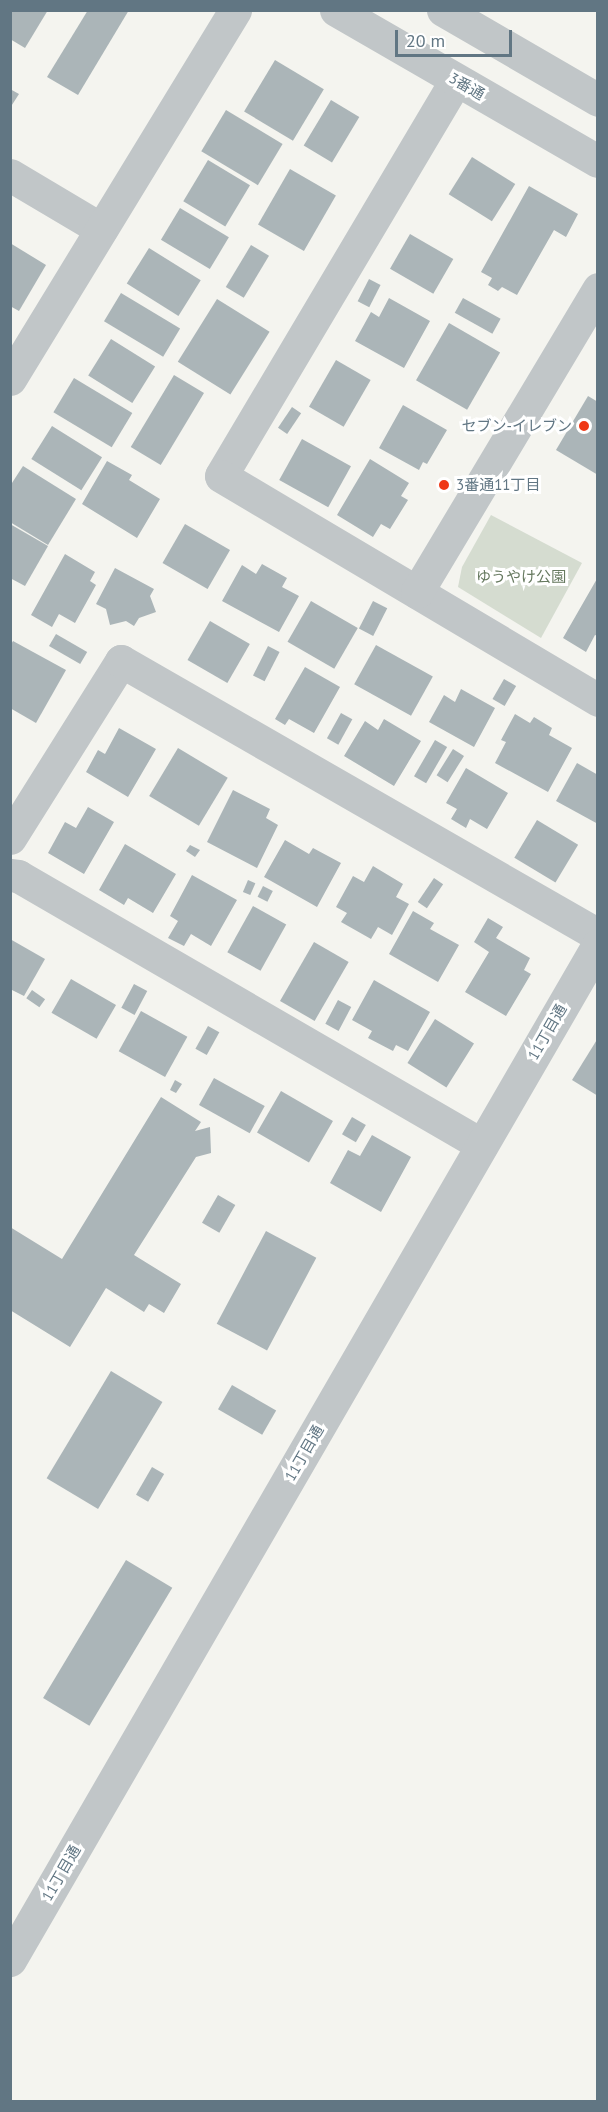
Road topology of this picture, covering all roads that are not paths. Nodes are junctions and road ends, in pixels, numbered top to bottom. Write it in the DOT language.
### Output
graph roads {
  1 [pos="235,10"];
  2 [pos="336,10"];
  3 [pos="443,10"];
  4 [pos="456,80"];
  5 [pos="597,100"];
  6 [pos="597,161"];
  7 [pos="10,175"];
  8 [pos="101,229"];
  9 [pos="597,289"];
  10 [pos="10,379"];
  11 [pos="417,592"];
  12 [pos="597,700"];
  13 [pos="10,838"];
  14 [pos="10,875"];
  15 [pos="597,935"];
  16 [pos="597,945"];
  17 [pos="482,1145"];
  18 [pos="10,1960"];
  1 -- 8 [label="street"];
  2 -- 4 [label="street, 3番通"];
  3 -- 5 [label="street"];
  4 -- 6 [label="street, 3番通"];
  4 -- 11 [label="street"];
  7 -- 8 [label="street"];
  8 -- 10 [label="street"];
  9 -- 11 [label="street"];
  11 -- 12 [label="street"];
  13 -- 15 [label="street"];
  14 -- 17 [label="street"];
  16 -- 17 [label="street, 11丁目通"];
  17 -- 18 [label="street, 11丁目通"];
}
